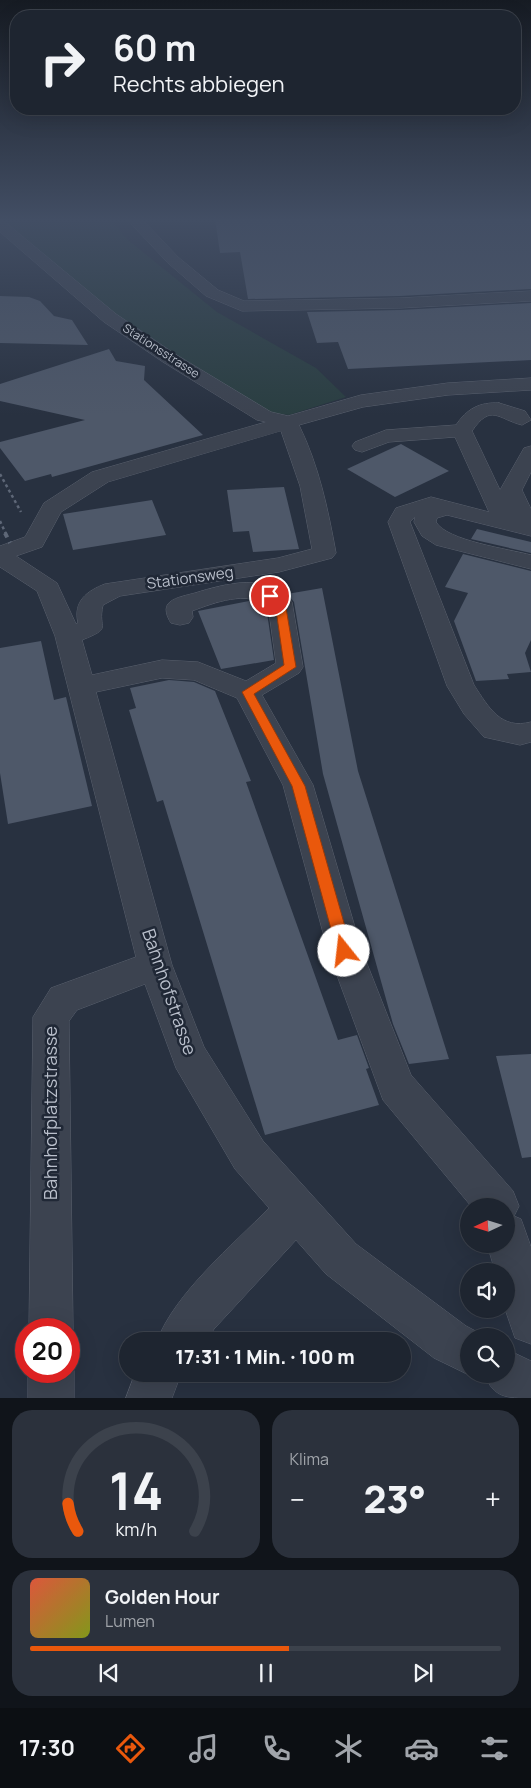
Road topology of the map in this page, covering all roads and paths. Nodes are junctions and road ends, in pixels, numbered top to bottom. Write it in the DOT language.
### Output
graph roads {
  1 [pos="70,284"];
  2 [pos="202,284"];
  3 [pos="531,296"];
  4 [pos="531,384"];
  5 [pos="522,411"];
  6 [pos="287,422"];
  7 [pos="462,431"];
  8 [pos="362,446"];
  9 [pos="531,452"];
  10 [pos="445,508"];
  11 [pos="505,523"];
  12 [pos="530,529"];
  13 [pos="0,556"];
  14 [pos="531,562"];
  15 [pos="180,617"];
  16 [pos="68,636"];
  17 [pos="81,686"];
  18 [pos="247,692"];
  19 [pos="531,732"];
  20 [pos="156,965"];
  21 [pos="491,1198"];
  22 [pos="297,1208"];
  23 [pos="511,1253"];
  24 [pos="51,1318"];
  25 [pos="531,1322"];
  26 [pos="186,1332"];
  27 [pos="460,1347"];
  28 [pos="515,1377"];
  29 [pos="155,1382"];
  30 [pos="51,1383"];
  31 [pos="531,1386"];
  32 [pos="51,1398"];
  33 [pos="149,1398"];
  1 -- 6 [label="street, Stationsstrasse"];
  2 -- 3 [label="street"];
  4 -- 6 [label="street"];
  5 -- 7 [label="street"];
  6 -- 13 [label="street"];
  6 -- 16 [label="street, Stationsweg"];
  7 -- 8 [label="street"];
  7 -- 11 [label="street"];
  9 -- 12 [label="street"];
  10 -- 11 [label="street"];
  10 -- 14 [label="street"];
  10 -- 19 [label="street"];
  11 -- 12 [label="street"];
  13 -- 16 [label="street, Bahnhofstrasse"];
  15 -- 18 [label="street"];
  16 -- 17 [label="street, Bahnhofstrasse"];
  17 -- 18 [label="street"];
  17 -- 20 [label="street, Bahnhofstrasse"];
  18 -- 21 [label="street"];
  20 -- 22 [label="street, Bahnhofstrasse"];
  20 -- 24 [label="street, Bahnhofplatzstrasse"];
  22 -- 26 [label="street"];
  22 -- 27 [label="street, Bahnhofstrasse"];
  23 -- 25 [label="street"];
  28 -- 31 [label="street"];
  29 -- 33 [label="street"];
  30 -- 32 [label="street"];
}
